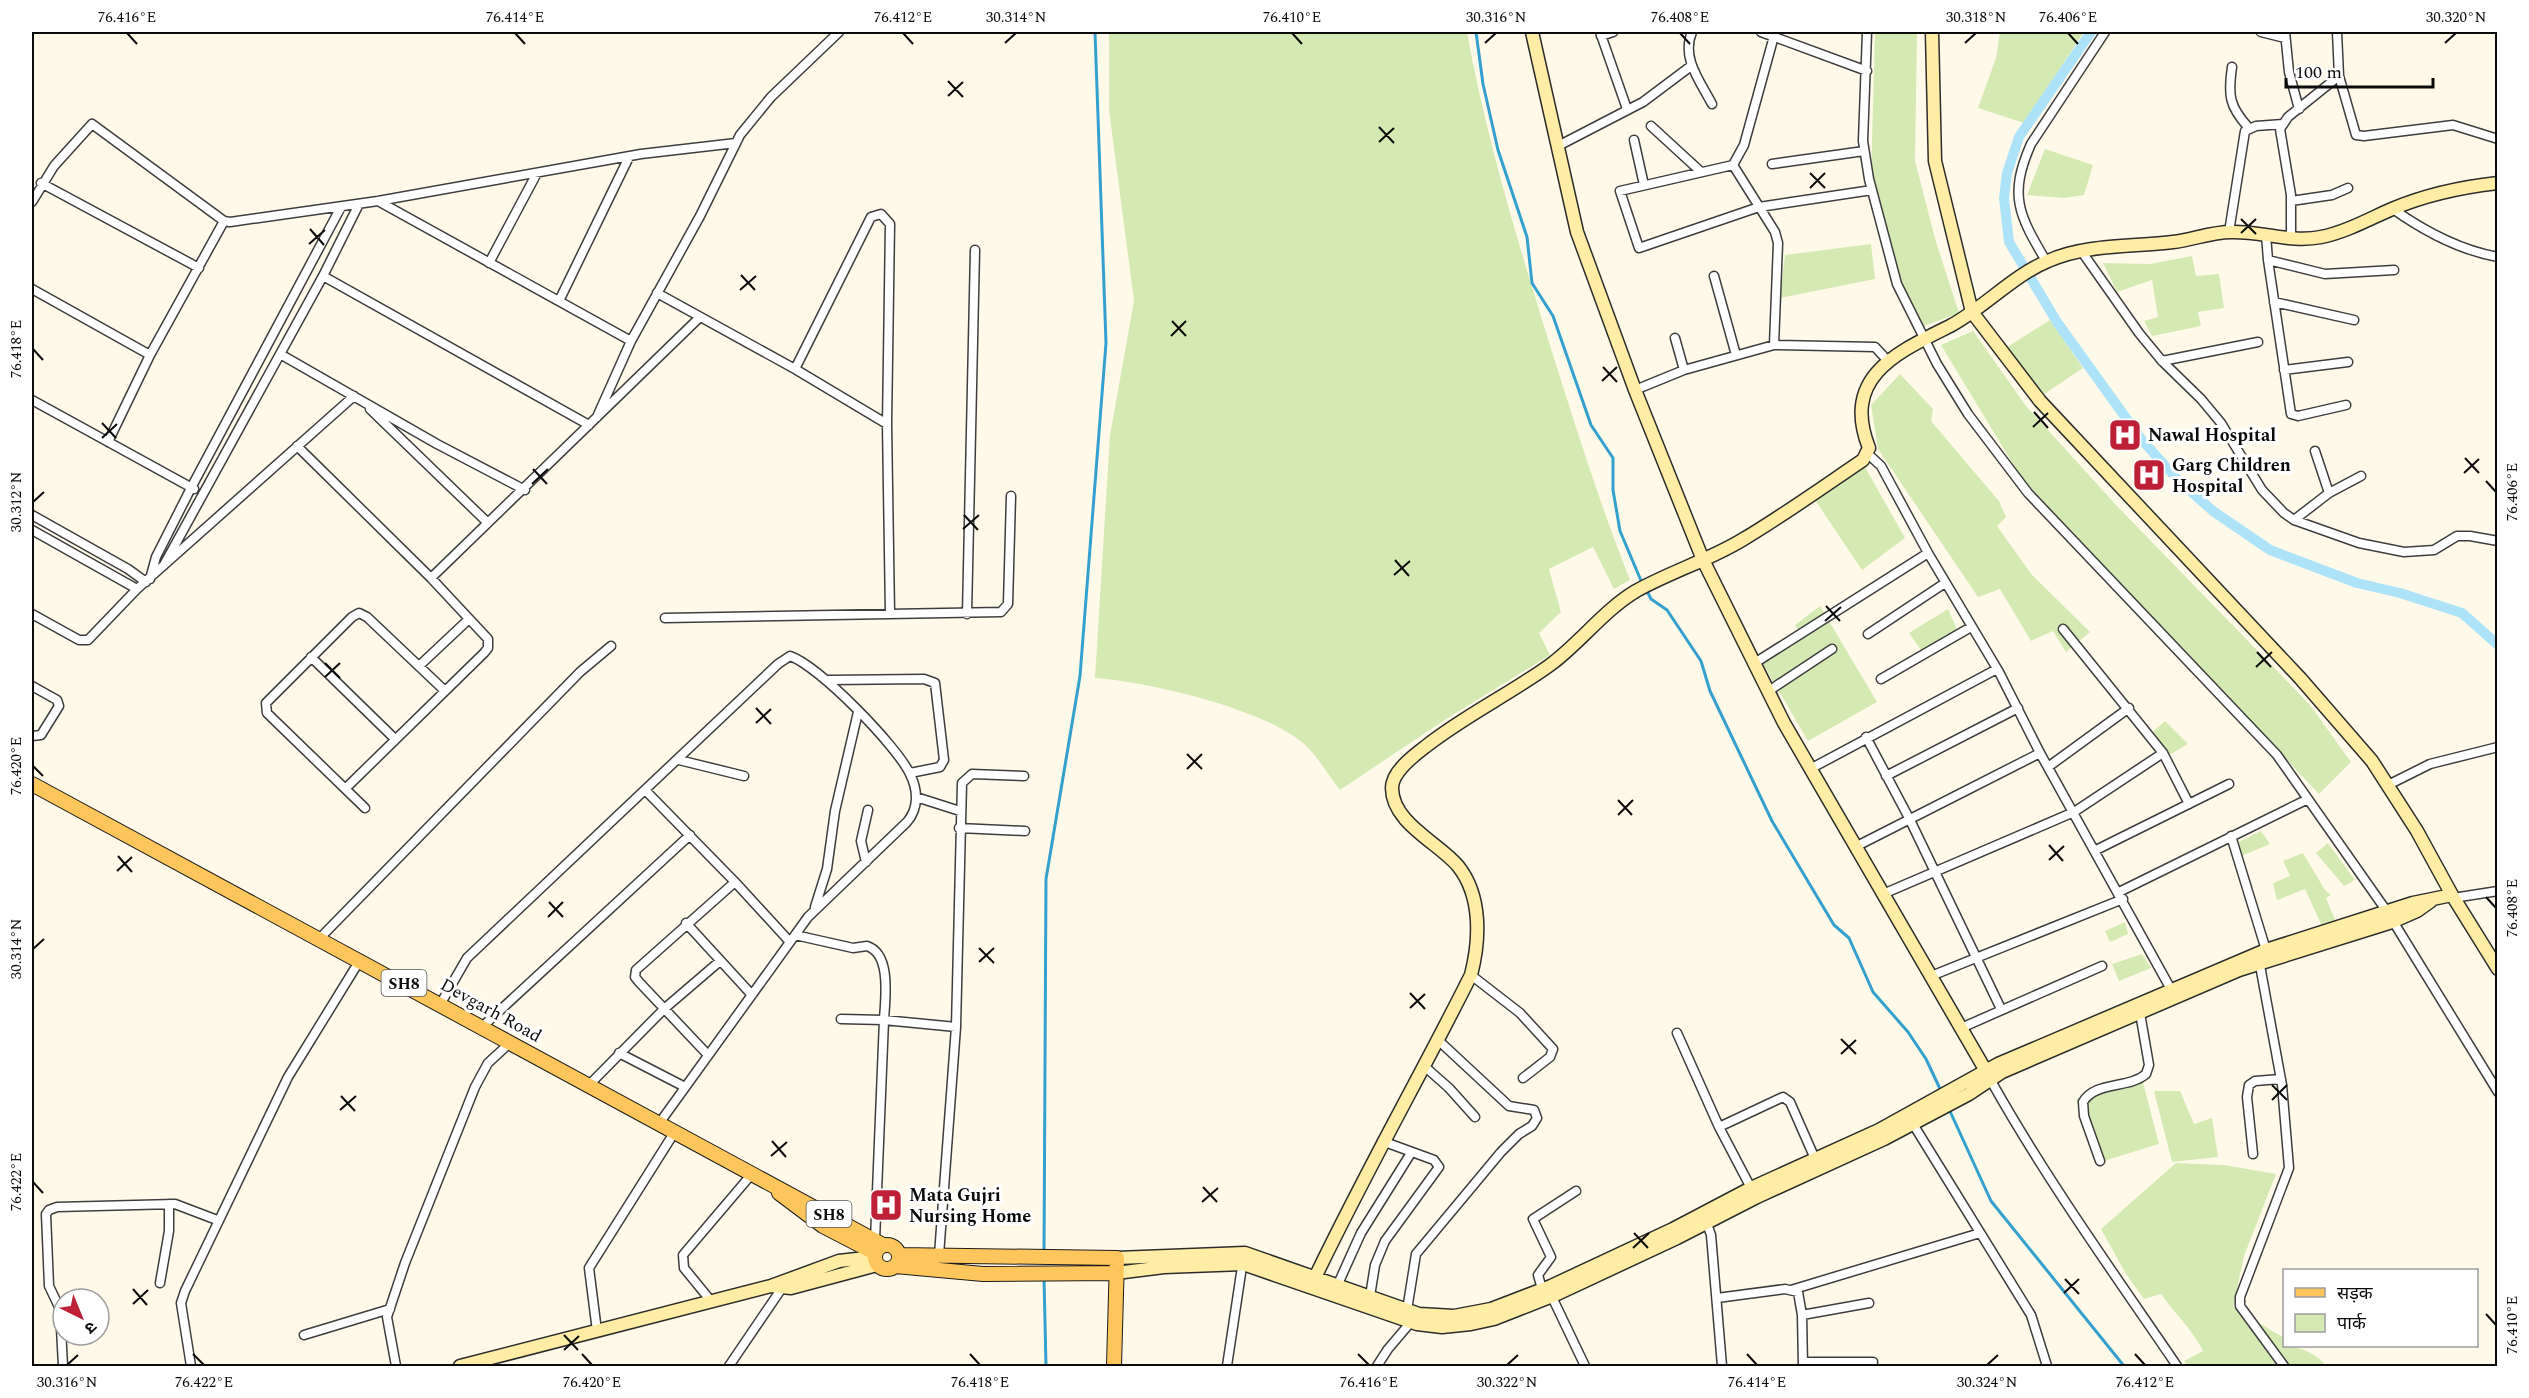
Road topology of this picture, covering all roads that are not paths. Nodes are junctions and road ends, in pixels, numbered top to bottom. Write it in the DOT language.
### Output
graph roads {
  1 [pos="839,32"];
  2 [pos="1532,32"];
  3 [pos="1613,32"];
  4 [pos="1692,32"];
  5 [pos="1761,32"];
  6 [pos="1867,32"];
  7 [pos="1932,32"];
  8 [pos="2105,32"];
  9 [pos="2260,32"];
  10 [pos="2337,32"];
  11 [pos="1600,34"];
  12 [pos="2285,35"];
  13 [pos="1774,36"];
  14 [pos="1691,66"];
  15 [pos="2232,67"];
  16 [pos="1867,72"];
  17 [pos="2339,75"];
  18 [pos="1712,104"];
  19 [pos="2299,109"];
  20 [pos="1627,110"];
  21 [pos="2283,124"];
  22 [pos="1651,126"];
  23 [pos="2248,128"];
  24 [pos="2498,139"];
  25 [pos="1634,140"];
  26 [pos="736,143"];
  27 [pos="1558,146"];
  28 [pos="1864,151"];
  29 [pos="629,157"];
  30 [pos="1772,164"];
  31 [pos="1733,165"];
  32 [pos="1700,171"];
  33 [pos="537,173"];
  34 [pos="41,183"];
  35 [pos="2498,183"];
  36 [pos="1644,185"];
  37 [pos="2349,189"];
  38 [pos="1872,190"];
  39 [pos="378,201"];
  40 [pos="2291,201"];
  41 [pos="32,202"];
  42 [pos="359,204"];
  43 [pos="341,207"];
  44 [pos="1759,207"];
  45 [pos="2393,209"];
  46 [pos="224,221"];
  47 [pos="2229,232"];
  48 [pos="2266,235"];
  49 [pos="2291,238"];
  50 [pos="975,250"];
  51 [pos="2082,252"];
  52 [pos="2498,257"];
  53 [pos="2268,260"];
  54 [pos="2046,261"];
  55 [pos="489,263"];
  56 [pos="199,268"];
  57 [pos="2394,270"];
  58 [pos="323,276"];
  59 [pos="1714,276"];
  60 [pos="32,289"];
  61 [pos="657,293"];
  62 [pos="559,301"];
  63 [pos="2274,302"];
  64 [pos="1972,312"];
  65 [pos="700,317"];
  66 [pos="2354,320"];
  67 [pos="1675,338"];
  68 [pos="1926,338"];
  69 [pos="631,341"];
  70 [pos="2258,342"];
  71 [pos="1774,345"];
  72 [pos="280,354"];
  73 [pos="150,355"];
  74 [pos="1737,356"];
  75 [pos="1888,361"];
  76 [pos="2162,361"];
  77 [pos="2348,362"];
  78 [pos="795,369"];
  79 [pos="1684,370"];
  80 [pos="2284,370"];
  81 [pos="1635,390"];
  82 [pos="357,398"];
  83 [pos="32,400"];
  84 [pos="2346,405"];
  85 [pos="597,417"];
  86 [pos="887,423"];
  87 [pos="589,425"];
  88 [pos="108,442"];
  89 [pos="297,447"];
  90 [pos="2315,452"];
  91 [pos="1868,454"];
  92 [pos="2361,476"];
  93 [pos="191,488"];
  94 [pos="525,490"];
  95 [pos="2328,493"];
  96 [pos="202,494"];
  97 [pos="1011,496"];
  98 [pos="32,514"];
  99 [pos="2294,520"];
  100 [pos="488,523"];
  101 [pos="32,530"];
  102 [pos="2498,531"];
  103 [pos="2494,541"];
  104 [pos="1928,553"];
  105 [pos="1703,560"];
  106 [pos="160,572"];
  107 [pos="431,578"];
  108 [pos="148,581"];
  109 [pos="1946,583"];
  110 [pos="137,589"];
  111 [pos="32,614"];
  112 [pos="890,614"];
  113 [pos="967,614"];
  114 [pos="665,618"];
  115 [pos="469,619"];
  116 [pos="1971,627"];
  117 [pos="2063,629"];
  118 [pos="1868,634"];
  119 [pos="611,646"];
  120 [pos="1832,648"];
  121 [pos="311,657"];
  122 [pos="1754,664"];
  123 [pos="419,666"];
  124 [pos="1997,669"];
  125 [pos="1881,679"];
  126 [pos="829,680"];
  127 [pos="32,686"];
  128 [pos="444,690"];
  129 [pos="1767,692"];
  130 [pos="2018,708"];
  131 [pos="2129,708"];
  132 [pos="858,712"];
  133 [pos="32,736"];
  134 [pos="1866,737"];
  135 [pos="395,739"];
  136 [pos="2498,747"];
  137 [pos="2040,753"];
  138 [pos="2163,753"];
  139 [pos="679,760"];
  140 [pos="2048,767"];
  141 [pos="1810,769"];
  142 [pos="910,773"];
  143 [pos="744,776"];
  144 [pos="1024,776"];
  145 [pos="1886,776"];
  146 [pos="32,784"];
  147 [pos="2229,784"];
  148 [pos="2388,784"];
  149 [pos="346,788"];
  150 [pos="646,791"];
  151 [pos="916,797"];
  152 [pos="2308,800"];
  153 [pos="2189,804"];
  154 [pos="364,808"];
  155 [pos="868,810"];
  156 [pos="960,811"];
  157 [pos="2074,812"];
  158 [pos="1910,820"];
  159 [pos="959,828"];
  160 [pos="1025,831"];
  161 [pos="690,835"];
  162 [pos="2231,836"];
  163 [pos="1856,847"];
  164 [pos="2096,850"];
  165 [pos="866,862"];
  166 [pos="1935,872"];
  167 [pos="735,882"];
  168 [pos="2498,891"];
  169 [pos="1883,894"];
  170 [pos="2121,895"];
  171 [pos="2452,897"];
  172 [pos="814,910"];
  173 [pos="2390,917"];
  174 [pos="686,923"];
  175 [pos="320,938"];
  176 [pos="792,939"];
  177 [pos="2261,955"];
  178 [pos="1977,956"];
  179 [pos="360,960"];
  180 [pos="720,961"];
  181 [pos="2102,966"];
  182 [pos="2498,969"];
  183 [pos="1471,975"];
  184 [pos="1931,976"];
  185 [pos="2174,994"];
  186 [pos="752,995"];
  187 [pos="441,1003"];
  188 [pos="664,1009"];
  189 [pos="2001,1009"];
  190 [pos="2140,1013"];
  191 [pos="841,1019"];
  192 [pos="884,1020"];
  193 [pos="483,1026"];
  194 [pos="956,1027"];
  195 [pos="1961,1028"];
  196 [pos="1677,1034"];
  197 [pos="1438,1040"];
  198 [pos="511,1042"];
  199 [pos="619,1053"];
  200 [pos="708,1055"];
  201 [pos="1424,1065"];
  202 [pos="1988,1075"];
  203 [pos="1523,1078"];
  204 [pos="2281,1079"];
  205 [pos="589,1085"];
  206 [pos="685,1087"];
  207 [pos="2498,1092"];
  208 [pos="1933,1108"];
  209 [pos="1475,1118"];
  210 [pos="1913,1124"];
  211 [pos="658,1125"];
  212 [pos="1719,1127"];
  213 [pos="674,1133"];
  214 [pos="1382,1141"];
  215 [pos="1411,1154"];
  216 [pos="2253,1154"];
  217 [pos="1816,1161"];
  218 [pos="2100,1161"];
  219 [pos="751,1175"];
  220 [pos="1751,1188"];
  221 [pos="1576,1191"];
  222 [pos="169,1204"];
  223 [pos="1705,1218"];
  224 [pos="217,1220"];
  225 [pos="1980,1233"];
  226 [pos="877,1252"];
  227 [pos="939,1255"];
  228 [pos="1117,1258"];
  229 [pos="1244,1258"];
  230 [pos="897,1260"];
  231 [pos="1116,1273"];
  232 [pos="1314,1281"];
  233 [pos="160,1283"];
  234 [pos="1338,1284"];
  235 [pos="776,1287"];
  236 [pos="1791,1290"];
  237 [pos="1547,1293"];
  238 [pos="1370,1296"];
  239 [pos="1717,1298"];
  240 [pos="711,1301"];
  241 [pos="1869,1303"];
  242 [pos="390,1310"];
  243 [pos="1802,1315"];
  244 [pos="1409,1316"];
  245 [pos="597,1331"];
  246 [pos="303,1335"];
  247 [pos="1873,1362"];
  248 [pos="1803,1364"];
  249 [pos="63,1366"];
  250 [pos="191,1366"];
  251 [pos="396,1366"];
  252 [pos="464,1366"];
  253 [pos="729,1366"];
  254 [pos="1114,1366"];
  255 [pos="1227,1366"];
  256 [pos="1377,1366"];
  257 [pos="1585,1366"];
  258 [pos="1722,1366"];
  259 [pos="2047,1366"];
  260 [pos="2177,1366"];
  261 [pos="2284,1366"];
  1 -- 26 [label="street"];
  2 -- 27 [label="street"];
  3 -- 11 [label="street"];
  4 -- 14 [label="street"];
  5 -- 13 [label="street"];
  6 -- 16 [label="street"];
  7 -- 64 [label="street"];
  8 -- 54 [label="street"];
  9 -- 12 [label="street"];
  10 -- 17 [label="street"];
  11 -- 20 [label="street"];
  12 -- 19 [label="street"];
  13 -- 16 [label="street"];
  13 -- 31 [label="street"];
  14 -- 18 [label="street"];
  14 -- 20 [label="street"];
  15 -- 23 [label="street"];
  16 -- 28 [label="street"];
  17 -- 19 [label="street"];
  17 -- 24 [label="street"];
  19 -- 21 [label="street"];
  20 -- 27 [label="street"];
  21 -- 23 [label="street"];
  21 -- 40 [label="street"];
  22 -- 32 [label="street"];
  23 -- 47 [label="street"];
  25 -- 36 [label="street"];
  26 -- 29 [label="street"];
  26 -- 61 [label="street"];
  27 -- 81 [label="street"];
  28 -- 30 [label="street"];
  28 -- 38 [label="street"];
  29 -- 33 [label="street"];
  29 -- 62 [label="street"];
  31 -- 32 [label="street"];
  31 -- 44 [label="street"];
  32 -- 36 [label="street"];
  33 -- 39 [label="street"];
  33 -- 55 [label="street"];
  34 -- 41 [label="street"];
  34 -- 46 [label="street"];
  34 -- 56 [label="street"];
  35 -- 45 [label="street"];
  36 -- 44 [label="street"];
  37 -- 40 [label="street"];
  38 -- 44 [label="street"];
  38 -- 68 [label="street"];
  39 -- 42 [label="street"];
  39 -- 55 [label="street"];
  40 -- 49 [label="street"];
  42 -- 43 [label="street"];
  42 -- 58 [label="street"];
  43 -- 46 [label="street"];
  43 -- 93 [label="street"];
  44 -- 71 [label="street"];
  45 -- 49 [label="street"];
  45 -- 52 [label="street"];
  46 -- 56 [label="street"];
  47 -- 48 [label="street"];
  47 -- 51 [label="street"];
  48 -- 49 [label="street"];
  48 -- 53 [label="street"];
  50 -- 113 [label="street"];
  51 -- 54 [label="street"];
  51 -- 76 [label="street"];
  53 -- 57 [label="street"];
  53 -- 63 [label="street"];
  54 -- 64 [label="street"];
  55 -- 62 [label="street"];
  56 -- 73 [label="street"];
  58 -- 72 [label="street"];
  58 -- 87 [label="street"];
  59 -- 74 [label="street"];
  60 -- 73 [label="street"];
  61 -- 65 [label="street"];
  61 -- 69 [label="street"];
  62 -- 69 [label="street"];
  63 -- 66 [label="street"];
  63 -- 80 [label="street"];
  64 -- 68 [label="street"];
  64 -- 148 [label="street"];
  65 -- 78 [label="street"];
  65 -- 85 [label="street"];
  67 -- 79 [label="street"];
  68 -- 75 [label="street"];
  68 -- 152 [label="street"];
  69 -- 85 [label="street"];
  70 -- 76 [label="street"];
  71 -- 74 [label="street"];
  71 -- 75 [label="street"];
  72 -- 82 [label="street"];
  72 -- 96 [label="street"];
  73 -- 88 [label="street"];
  74 -- 79 [label="street"];
  75 -- 91 [label="street"];
  76 -- 99 [label="street"];
  77 -- 80 [label="street"];
  78 -- 86 [label="street"];
  78 -- 86 [label="street"];
  79 -- 81 [label="street"];
  80 -- 84 [label="street"];
  81 -- 105 [label="street"];
  82 -- 89 [label="street"];
  82 -- 94 [label="street"];
  82 -- 100 [label="street"];
  83 -- 88 [label="street"];
  85 -- 87 [label="street"];
  86 -- 112 [label="street"];
  87 -- 94 [label="street"];
  88 -- 93 [label="street"];
  89 -- 106 [label="street"];
  89 -- 107 [label="street"];
  90 -- 95 [label="street"];
  91 -- 104 [label="street"];
  91 -- 105 [label="street"];
  92 -- 95 [label="street"];
  93 -- 96 [label="street"];
  93 -- 108 [label="street"];
  94 -- 100 [label="street"];
  95 -- 99 [label="street"];
  96 -- 106 [label="street"];
  97 -- 113 [label="street"];
  98 -- 108 [label="street"];
  99 -- 103 [label="street"];
  100 -- 107 [label="street"];
  101 -- 110 [label="street"];
  102 -- 103 [label="street"];
  104 -- 109 [label="street"];
  104 -- 122 [label="street"];
  105 -- 122 [label="street"];
  105 -- 183 [label="street"];
  106 -- 108 [label="street"];
  107 -- 115 [label="street"];
  108 -- 110 [label="street"];
  109 -- 116 [label="street"];
  109 -- 118 [label="street"];
  110 -- 111 [label="street"];
  112 -- 113 [label="street"];
  112 -- 114 [label="street"];
  115 -- 123 [label="street"];
  115 -- 128 [label="street"];
  116 -- 124 [label="street"];
  116 -- 125 [label="street"];
  117 -- 131 [label="street"];
  119 -- 175 [label="street"];
  120 -- 129 [label="street"];
  121 -- 123 [label="street"];
  121 -- 135 [label="street"];
  121 -- 149 [label="street"];
  122 -- 129 [label="street"];
  123 -- 128 [label="street"];
  124 -- 130 [label="street"];
  124 -- 134 [label="street"];
  126 -- 132 [label="street"];
  126 -- 139 [label="street"];
  126 -- 142 [label="street"];
  127 -- 133 [label="street"];
  128 -- 135 [label="street"];
  129 -- 141 [label="street"];
  130 -- 137 [label="street"];
  130 -- 145 [label="street"];
  131 -- 138 [label="street"];
  131 -- 140 [label="street"];
  132 -- 142 [label="street"];
  132 -- 172 [label="street"];
  134 -- 141 [label="street"];
  134 -- 145 [label="street"];
  135 -- 149 [label="street"];
  136 -- 148 [label="street"];
  137 -- 140 [label="street"];
  137 -- 158 [label="street"];
  138 -- 153 [label="street"];
  138 -- 157 [label="street"];
  139 -- 143 [label="street"];
  139 -- 150 [label="street"];
  140 -- 157 [label="street"];
  141 -- 163 [label="street"];
  142 -- 151 [label="street"];
  144 -- 156 [label="street"];
  145 -- 158 [label="street"];
  146 -- 175 [label="main road, Devgarh Road / SH8"];
  147 -- 153 [label="street"];
  148 -- 171 [label="street"];
  149 -- 154 [label="street"];
  150 -- 161 [label="street"];
  150 -- 187 [label="street"];
  151 -- 156 [label="street"];
  151 -- 165 [label="street"];
  152 -- 162 [label="street"];
  152 -- 173 [label="street"];
  153 -- 164 [label="street"];
  155 -- 165 [label="street"];
  156 -- 159 [label="street"];
  157 -- 164 [label="street"];
  157 -- 166 [label="street"];
  158 -- 163 [label="street"];
  158 -- 166 [label="street"];
  159 -- 160 [label="street"];
  159 -- 194 [label="street"];
  161 -- 167 [label="street"];
  161 -- 193 [label="street"];
  162 -- 170 [label="street"];
  162 -- 177 [label="street"];
  163 -- 169 [label="street"];
  164 -- 170 [label="street"];
  165 -- 172 [label="street"];
  166 -- 169 [label="street"];
  166 -- 178 [label="street"];
  167 -- 174 [label="street"];
  167 -- 176 [label="street"];
  168 -- 171 [label="street"];
  169 -- 184 [label="street"];
  170 -- 178 [label="street"];
  170 -- 185 [label="street"];
  171 -- 173 [label="street"];
  171 -- 182 [label="street"];
  172 -- 176 [label="street"];
  173 -- 177 [label="street"];
  173 -- 207 [label="street"];
  174 -- 180 [label="street"];
  174 -- 188 [label="street"];
  175 -- 179 [label="main road, Devgarh Road / SH8"];
  176 -- 186 [label="street"];
  176 -- 192 [label="street"];
  177 -- 185 [label="street"];
  177 -- 204 [label="street"];
  178 -- 184 [label="street"];
  178 -- 189 [label="street"];
  179 -- 187 [label="main road, Devgarh Road / SH8"];
  179 -- 224 [label="street"];
  180 -- 186 [label="street"];
  180 -- 188 [label="street"];
  181 -- 189 [label="street"];
  183 -- 197 [label="street"];
  183 -- 203 [label="street"];
  184 -- 195 [label="street"];
  185 -- 190 [label="street"];
  185 -- 202 [label="street"];
  186 -- 200 [label="street"];
  187 -- 193 [label="main road, Devgarh Road / SH8"];
  188 -- 199 [label="street"];
  188 -- 200 [label="street"];
  189 -- 195 [label="street"];
  190 -- 202 [label="street"];
  190 -- 218 [label="street"];
  191 -- 192 [label="street"];
  192 -- 194 [label="street"];
  192 -- 226 [label="street"];
  193 -- 198 [label="main road, Devgarh Road / SH8"];
  194 -- 227 [label="street"];
  195 -- 202 [label="street"];
  196 -- 212 [label="street"];
  197 -- 201 [label="street"];
  197 -- 244 [label="street"];
  198 -- 205 [label="main road, Devgarh Road / SH8"];
  198 -- 242 [label="street"];
  199 -- 205 [label="street"];
  199 -- 206 [label="street"];
  200 -- 206 [label="street"];
  201 -- 209 [label="street"];
  201 -- 214 [label="street"];
  202 -- 208 [label="street"];
  202 -- 260 [label="street"];
  204 -- 216 [label="street"];
  204 -- 261 [label="street"];
  205 -- 211 [label="main road, Devgarh Road / SH8"];
  206 -- 211 [label="street"];
  208 -- 210 [label="street"];
  208 -- 217 [label="street"];
  210 -- 223 [label="street"];
  210 -- 225 [label="street"];
  211 -- 213 [label="main road, Devgarh Road / SH8"];
  212 -- 217 [label="street"];
  212 -- 220 [label="street"];
  213 -- 219 [label="main road, Devgarh Road / SH8"];
  213 -- 245 [label="street"];
  214 -- 215 [label="street"];
  214 -- 232 [label="street"];
  215 -- 234 [label="street"];
  215 -- 238 [label="street"];
  217 -- 220 [label="street"];
  219 -- 226 [label="main road, Devgarh Road / SH8"];
  219 -- 240 [label="street"];
  220 -- 223 [label="street"];
  221 -- 237 [label="street"];
  222 -- 224 [label="street"];
  222 -- 233 [label="street"];
  222 -- 249 [label="street"];
  223 -- 237 [label="street"];
  223 -- 239 [label="street"];
  224 -- 250 [label="street"];
  225 -- 236 [label="street"];
  225 -- 259 [label="street"];
  226 -- 230 [label="main road, SH8"];
  226 -- 230 [label="main road, SH8"];
  226 -- 235 [label="street"];
  227 -- 228 [label="main road"];
  227 -- 230 [label="main road"];
  228 -- 229 [label="street"];
  228 -- 231 [label="main road"];
  229 -- 231 [label="street"];
  229 -- 232 [label="street"];
  229 -- 255 [label="street"];
  230 -- 231 [label="main road"];
  231 -- 254 [label="main road"];
  232 -- 234 [label="street"];
  232 -- 244 [label="street"];
  234 -- 238 [label="street"];
  235 -- 240 [label="street"];
  235 -- 253 [label="street"];
  236 -- 239 [label="street"];
  236 -- 243 [label="street"];
  237 -- 244 [label="street"];
  237 -- 257 [label="street"];
  238 -- 244 [label="street"];
  239 -- 258 [label="street"];
  240 -- 245 [label="street"];
  241 -- 243 [label="street"];
  242 -- 246 [label="street"];
  242 -- 251 [label="street"];
  243 -- 248 [label="street"];
  244 -- 256 [label="street"];
  245 -- 252 [label="street"];
  247 -- 248 [label="street"];
}
